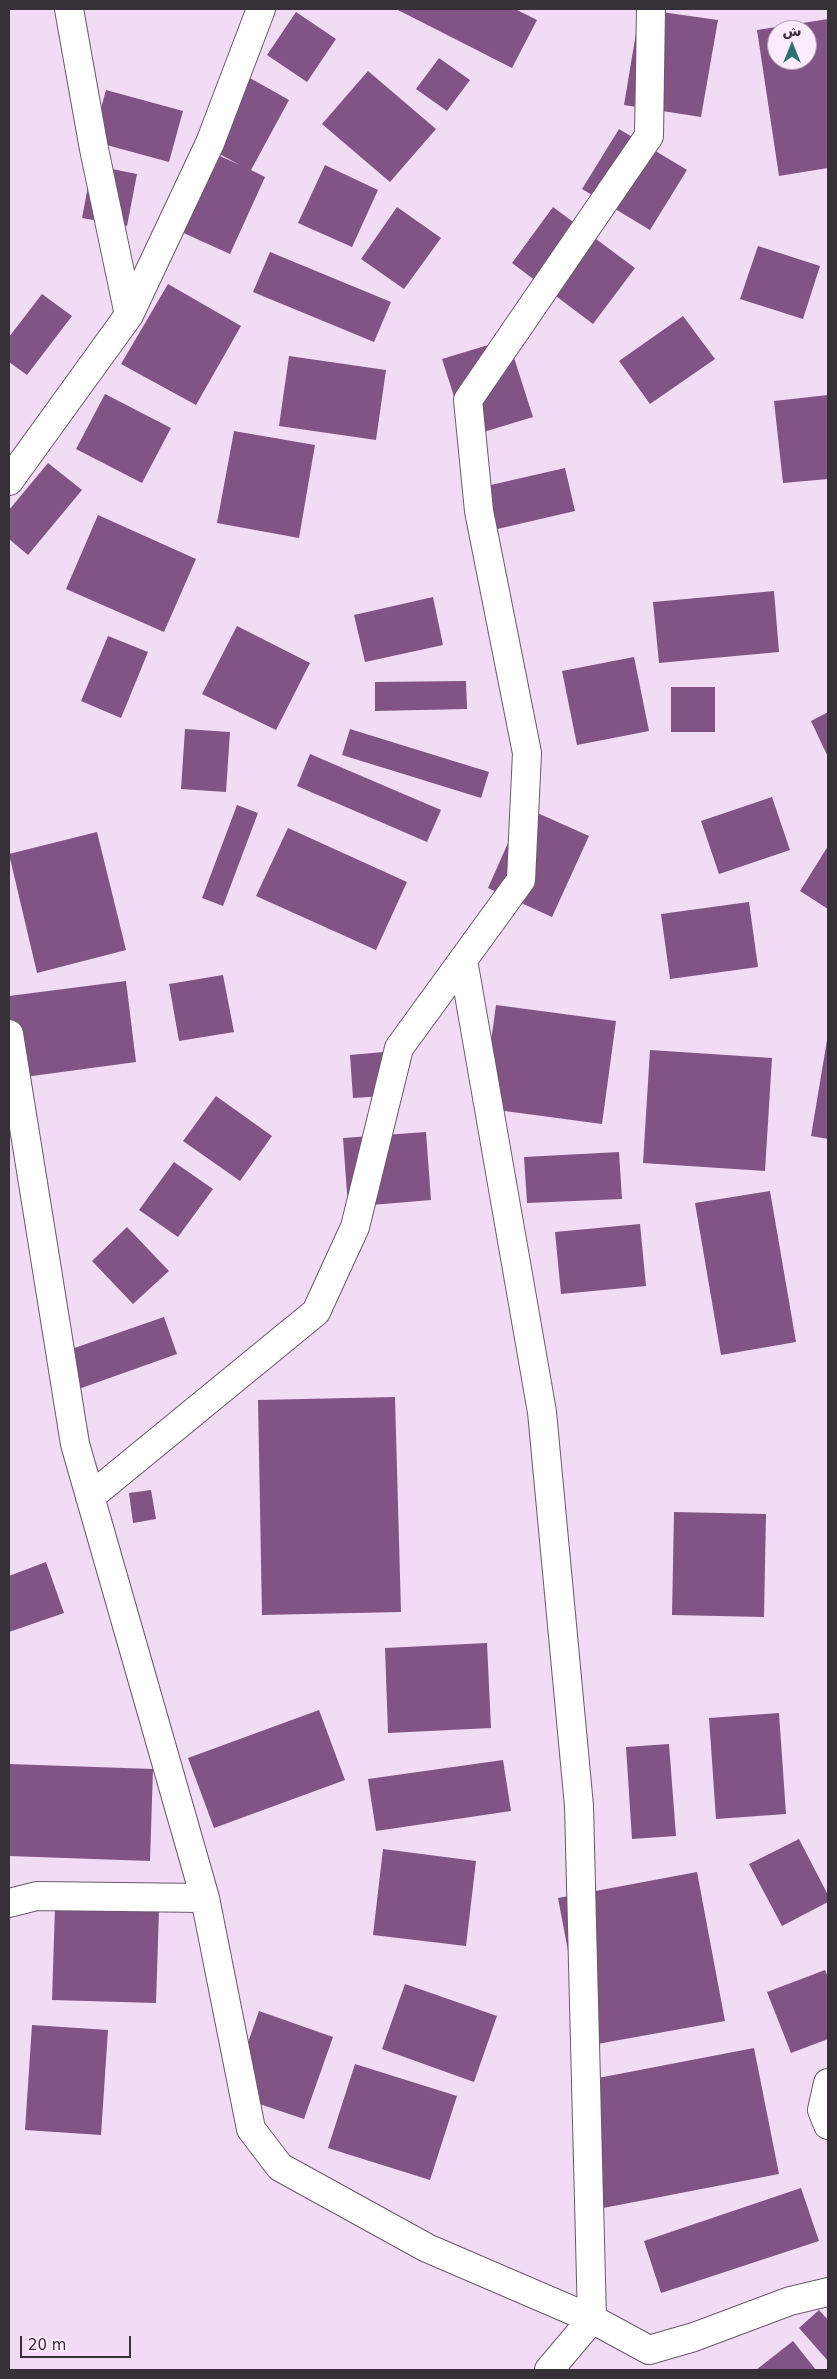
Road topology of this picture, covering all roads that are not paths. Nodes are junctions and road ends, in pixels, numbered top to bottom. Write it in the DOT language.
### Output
graph roads {
  1 [pos="69,9"];
  2 [pos="261,9"];
  3 [pos="651,9"];
  4 [pos="129,315"];
  5 [pos="9,481"];
  6 [pos="463,960"];
  7 [pos="9,1034"];
  8 [pos="90,1497"];
  9 [pos="205,1898"];
  10 [pos="9,1903"];
  11 [pos="828,2083"];
  12 [pos="828,2125"];
  13 [pos="828,2292"];
  14 [pos="592,2318"];
  15 [pos="549,2370"];
  1 -- 4 [label="street"];
  2 -- 4 [label="street"];
  3 -- 6 [label="street"];
  4 -- 5 [label="street"];
  6 -- 8 [label="street"];
  6 -- 14 [label="street"];
  7 -- 8 [label="street"];
  8 -- 9 [label="street"];
  9 -- 10 [label="street"];
  9 -- 14 [label="street"];
  11 -- 12 [label="street"];
  13 -- 14 [label="street"];
  14 -- 15 [label="street"];
}
